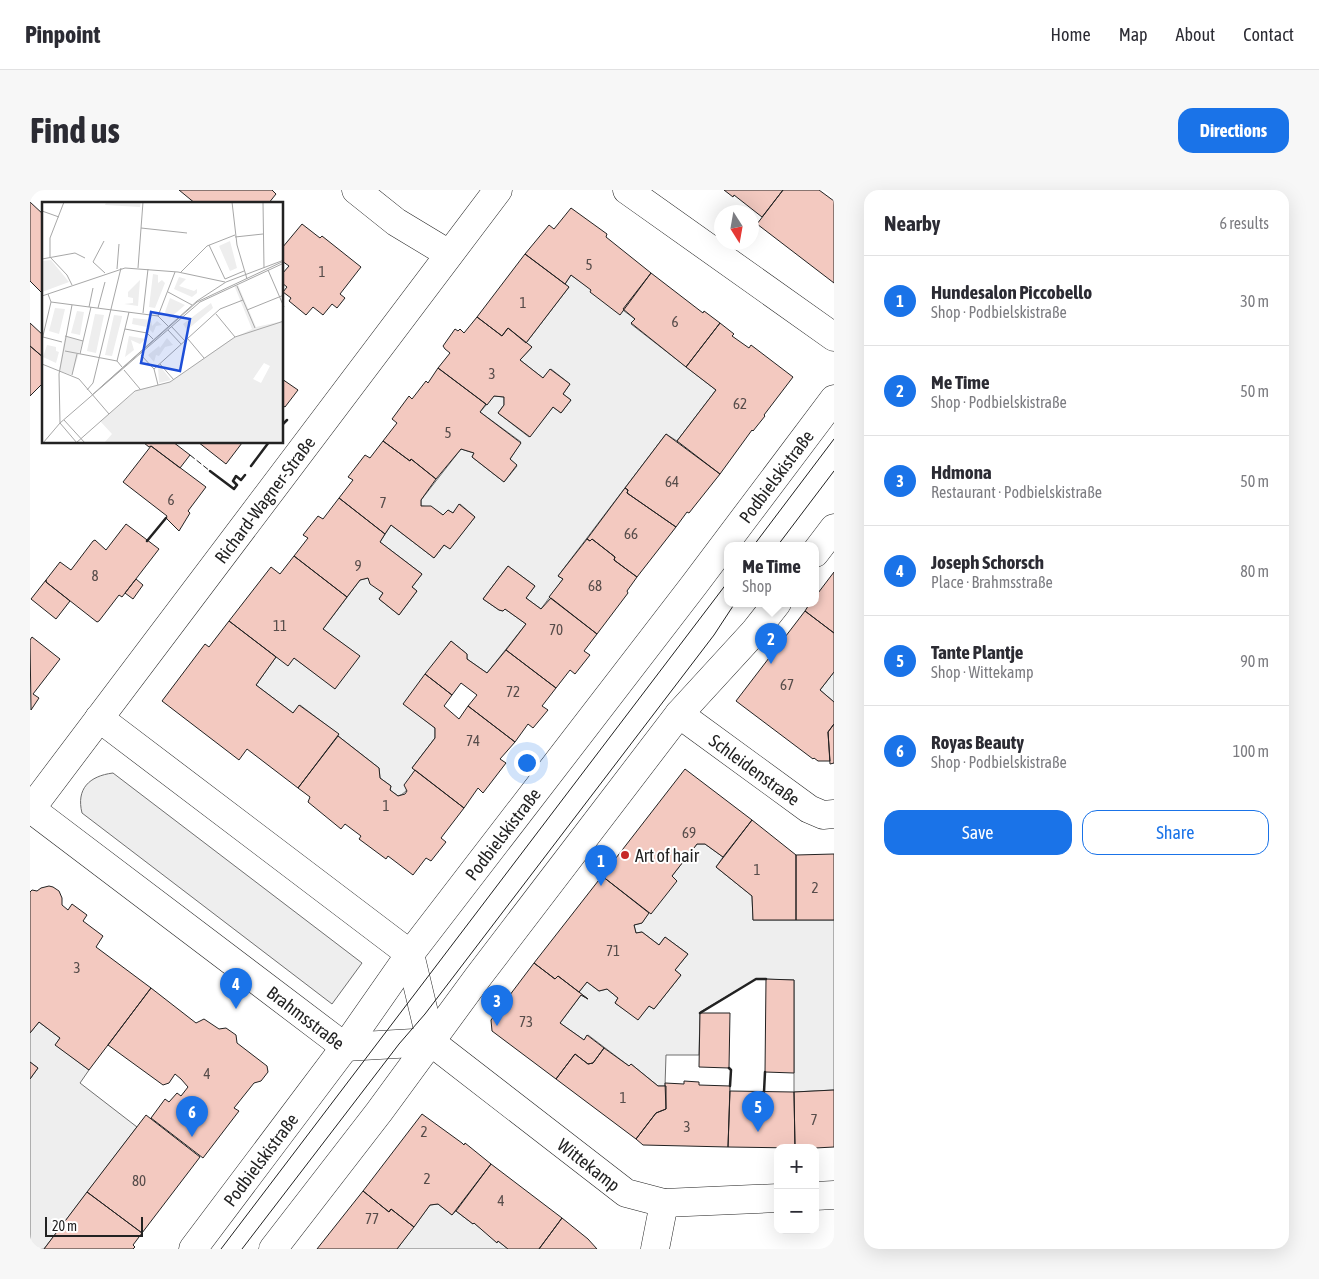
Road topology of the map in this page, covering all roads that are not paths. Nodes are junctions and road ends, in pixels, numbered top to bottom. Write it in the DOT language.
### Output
graph roads {
  1 [pos="356,190"];
  2 [pos="498,190"];
  3 [pos="627,190"];
  4 [pos="449,254"];
  5 [pos="834,337"];
  6 [pos="834,399"];
  7 [pos="834,528"];
  8 [pos="726,542"];
  9 [pos="724,545"];
  10 [pos="819,548"];
  11 [pos="774,607"];
  12 [pos="679,714"];
  13 [pos="99,718"];
  14 [pos="30,809"];
  15 [pos="834,814"];
  16 [pos="410,954"];
  17 [pos="431,1042"];
  18 [pos="345,1047"];
  19 [pos="834,1195"];
  20 [pos="819,1196"];
  21 [pos="774,1198"];
  22 [pos="664,1203"];
  23 [pos="193,1249"];
  24 [pos="273,1249"];
  25 [pos="656,1249"];
  1 -- 4 [label="street"];
  2 -- 4 [label="street, Richard-Wagner-Straße"];
  3 -- 5 [label="street"];
  4 -- 13 [label="street, Richard-Wagner-Straße"];
  6 -- 8 [label="street, Podbielskistraße"];
  7 -- 10 [label="street"];
  9 -- 16 [label="street, Podbielskistraße"];
  11 -- 12 [label="street"];
  12 -- 15 [label="street, Schleidenstraße"];
  12 -- 17 [label="street"];
  13 -- 14 [label="street, Richard-Wagner-Straße"];
  13 -- 16 [label="street"];
  14 -- 18 [label="street, Brahmsstraße"];
  16 -- 17 [label="street"];
  16 -- 18 [label="street, Podbielskistraße"];
  17 -- 18 [label="street, Brahmsstraße"];
  17 -- 22 [label="street, Wittekamp"];
  17 -- 24 [label="street"];
  18 -- 23 [label="street, Podbielskistraße"];
  19 -- 20 [label="street"];
  21 -- 22 [label="street, Wittekamp"];
  22 -- 25 [label="street"];
}
